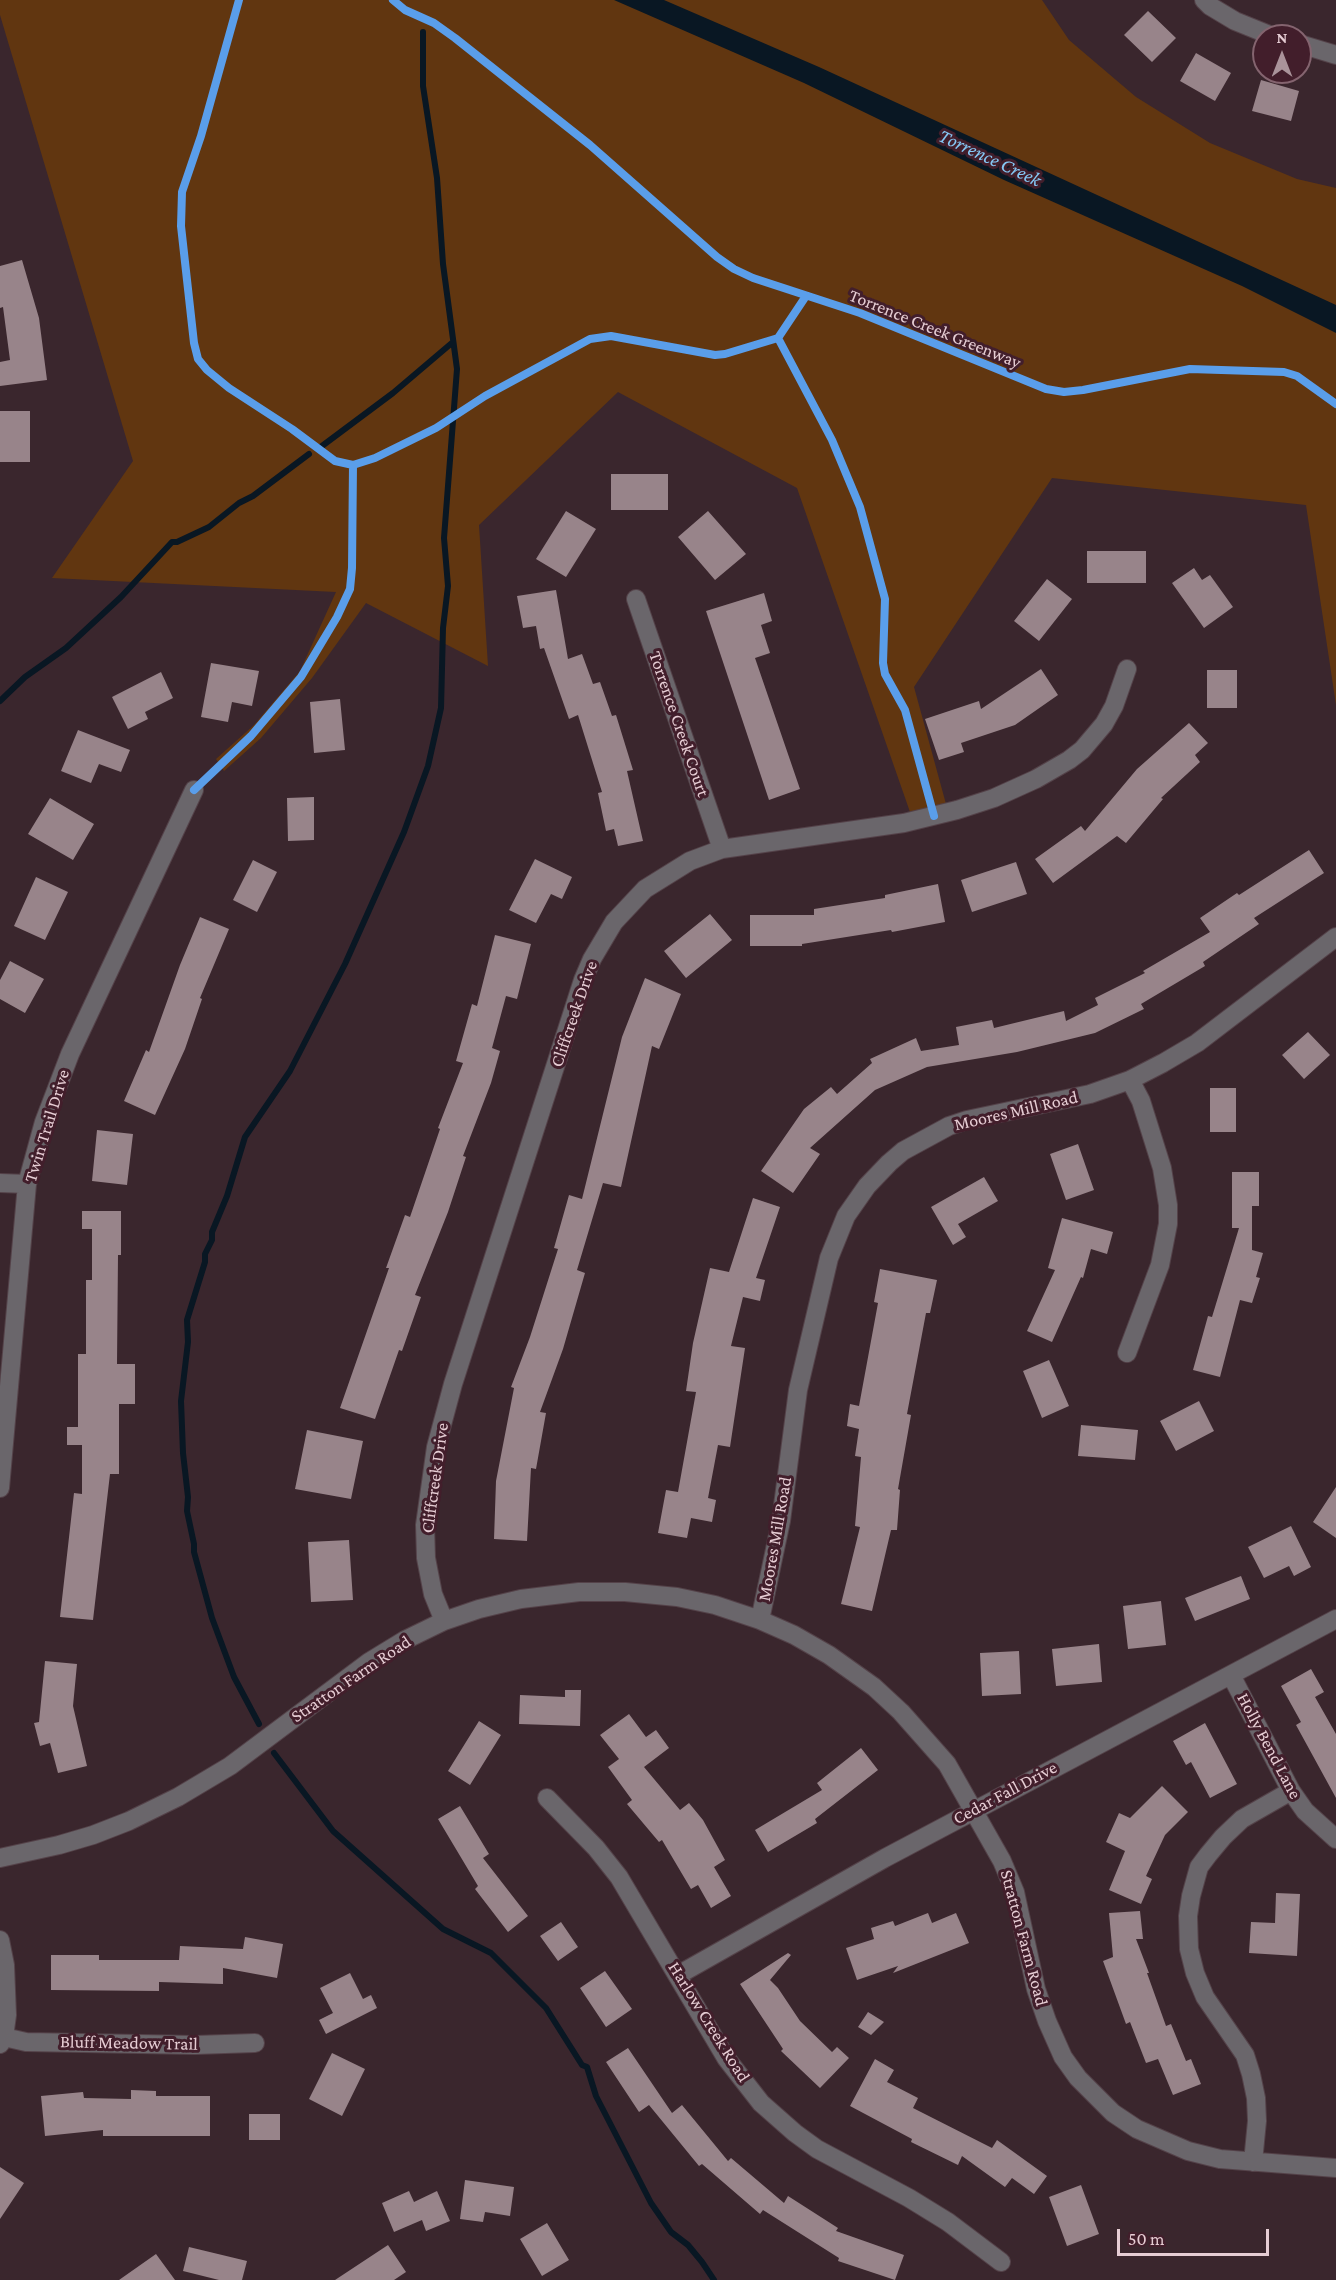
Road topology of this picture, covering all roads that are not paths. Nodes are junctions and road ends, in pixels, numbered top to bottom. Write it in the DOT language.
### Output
graph roads {
  1 [pos="1204,0"];
  2 [pos="1252,28"];
  3 [pos="1312,48"];
  4 [pos="1336,55"];
  5 [pos="636,599"];
  6 [pos="1127,669"];
  7 [pos="194,790"];
  8 [pos="722,849"];
  9 [pos="1336,937"];
  10 [pos="1130,1080"];
  11 [pos="0,1183"];
  12 [pos="27,1184"];
  13 [pos="1127,1353"];
  14 [pos="0,1488"];
  15 [pos="1336,1619"];
  16 [pos="760,1620"];
  17 [pos="444,1622"];
  18 [pos="1231,1675"];
  19 [pos="1291,1791"];
  20 [pos="547,1798"];
  21 [pos="974,1810"];
  22 [pos="1336,1839"];
  23 [pos="0,1858"];
  24 [pos="0,1940"];
  25 [pos="678,1975"];
  26 [pos="2,2040"];
  27 [pos="255,2043"];
  28 [pos="1253,2162"];
  29 [pos="1336,2168"];
  30 [pos="1001,2262"];
  1 -- 2 [label="street"];
  3 -- 4 [label="street"];
  5 -- 8 [label="street, Torrence Creek Court"];
  6 -- 8 [label="street, Cliffcreek Drive"];
  7 -- 12 [label="street, Twin Trail Drive"];
  8 -- 17 [label="street, Cliffcreek Drive"];
  9 -- 10 [label="street, Moores Mill Road"];
  10 -- 13 [label="street"];
  10 -- 16 [label="street, Moores Mill Road"];
  11 -- 12 [label="street"];
  12 -- 14 [label="street, Twin Trail Drive"];
  15 -- 18 [label="street, Cedar Fall Drive"];
  16 -- 17 [label="street, Stratton Farm Road"];
  16 -- 21 [label="street, Stratton Farm Road"];
  17 -- 23 [label="street, Stratton Farm Road"];
  18 -- 19 [label="street, Holly Bend Lane"];
  18 -- 21 [label="street, Cedar Fall Drive"];
  19 -- 22 [label="street, Holly Bend Lane"];
  19 -- 28 [label="street"];
  20 -- 25 [label="street, Harlow Creek Road"];
  21 -- 25 [label="street, Cedar Fall Drive"];
  21 -- 28 [label="street, Stratton Farm Road"];
  24 -- 26 [label="street"];
  25 -- 30 [label="street, Harlow Creek Road"];
  26 -- 27 [label="street, Bluff Meadow Trail"];
  28 -- 29 [label="street, Stratton Farm Road"];
}
